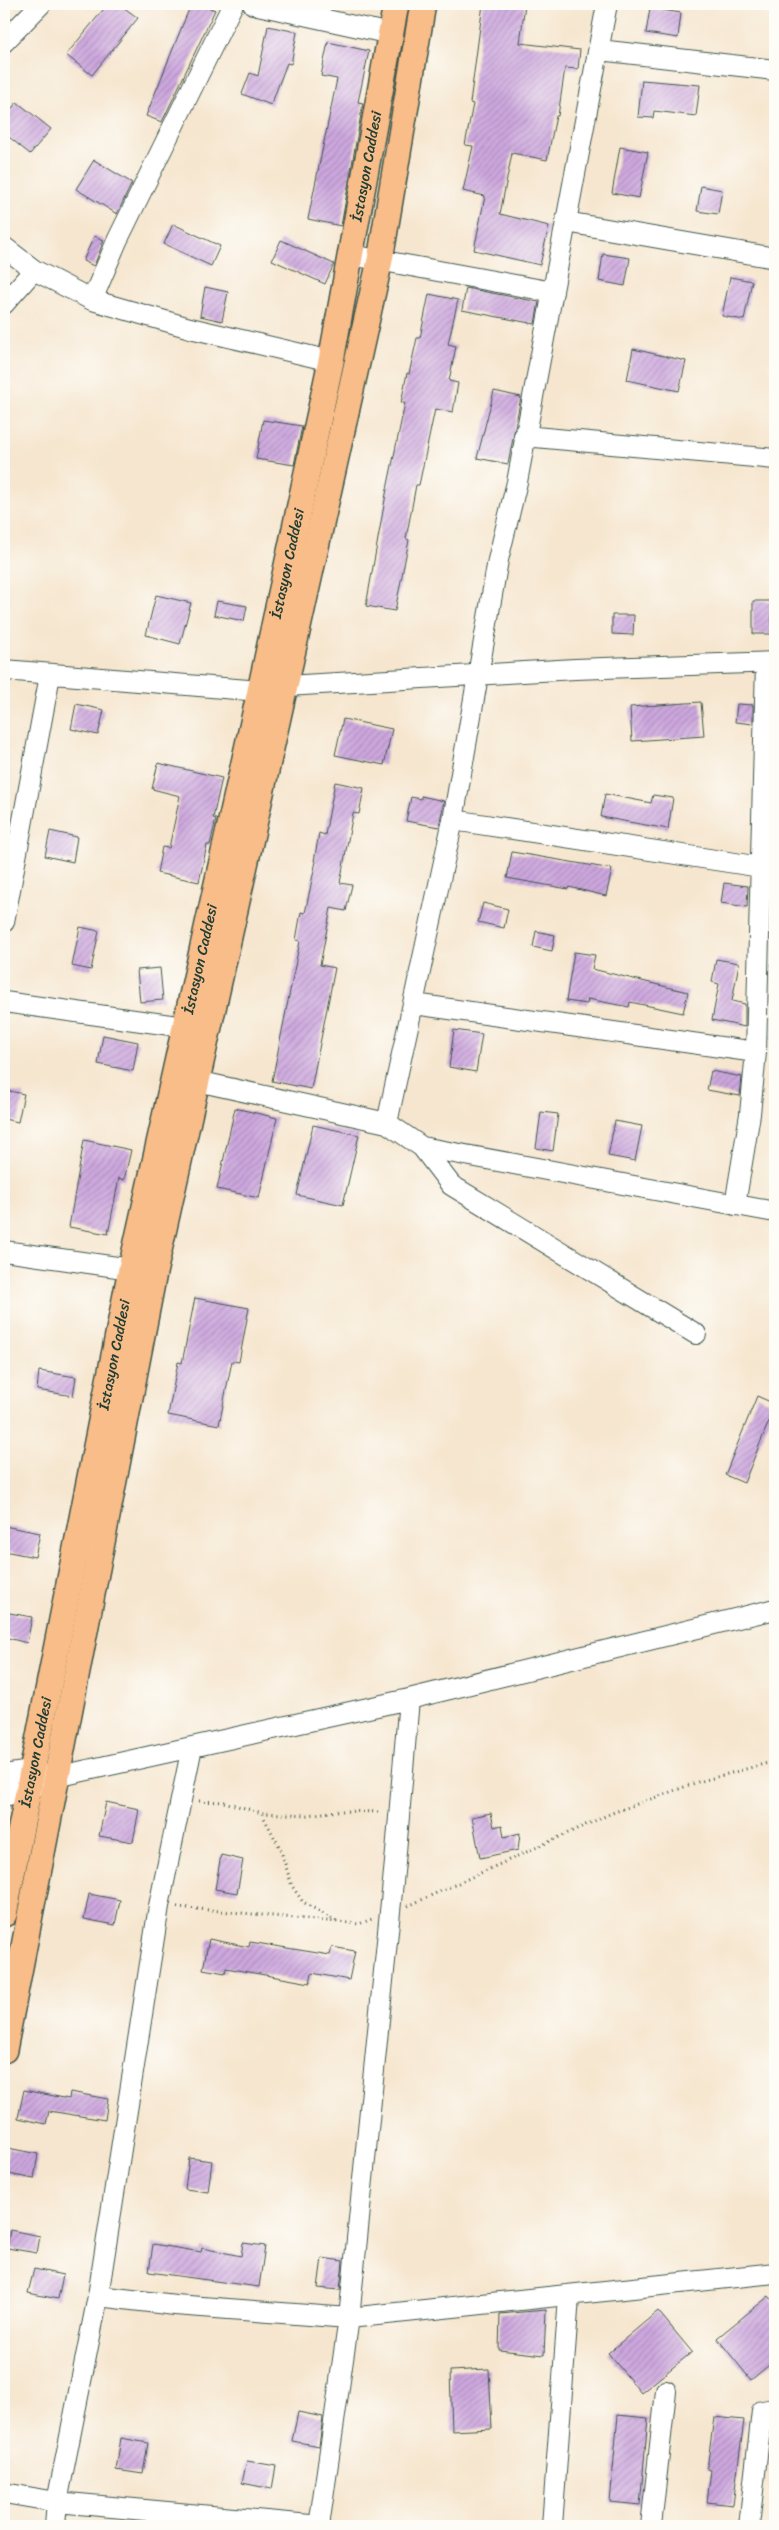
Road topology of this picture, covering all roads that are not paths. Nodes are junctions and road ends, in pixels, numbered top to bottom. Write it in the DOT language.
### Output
graph roads {
  1 [pos="40,4"];
  2 [pos="233,4"];
  3 [pos="253,4"];
  4 [pos="396,4"];
  5 [pos="423,4"];
  6 [pos="607,4"];
  7 [pos="392,34"];
  8 [pos="4,42"];
  9 [pos="599,50"];
  10 [pos="775,70"];
  11 [pos="566,222"];
  12 [pos="4,247"];
  13 [pos="351,255"];
  14 [pos="775,258"];
  15 [pos="380,260"];
  16 [pos="34,270"];
  17 [pos="553,292"];
  18 [pos="92,300"];
  19 [pos="4,304"];
  20 [pos="331,361"];
  21 [pos="524,436"];
  22 [pos="775,458"];
  23 [pos="771,663"];
  24 [pos="4,670"];
  25 [pos="50,675"];
  26 [pos="480,675"];
  27 [pos="286,686"];
  28 [pos="260,691"];
  29 [pos="453,820"];
  30 [pos="761,867"];
  31 [pos="4,922"];
  32 [pos="767,967"];
  33 [pos="4,1002"];
  34 [pos="414,1004"];
  35 [pos="185,1027"];
  36 [pos="756,1052"];
  37 [pos="197,1081"];
  38 [pos="387,1123"];
  39 [pos="422,1147"];
  40 [pos="735,1205"];
  41 [pos="775,1212"];
  42 [pos="4,1251"];
  43 [pos="131,1269"];
  44 [pos="696,1334"];
  45 [pos="775,1609"];
  46 [pos="409,1698"];
  47 [pos="192,1747"];
  48 [pos="4,1775"];
  49 [pos="56,1777"];
  50 [pos="29,1781"];
  51 [pos="4,1796"];
  52 [pos="4,1914"];
  53 [pos="4,2050"];
  54 [pos="775,2273"];
  55 [pos="98,2296"];
  56 [pos="569,2297"];
  57 [pos="349,2318"];
  58 [pos="666,2391"];
  59 [pos="775,2409"];
  60 [pos="4,2493"];
  61 [pos="57,2502"];
  62 [pos="55,2526"];
  63 [pos="320,2526"];
  64 [pos="552,2526"];
  65 [pos="651,2526"];
  66 [pos="749,2526"];
  1 -- 8 [label="street"];
  2 -- 18 [label="street"];
  3 -- 7 [label="street"];
  4 -- 7 [label="main road, İstasyon Caddesi"];
  5 -- 15 [label="main road"];
  6 -- 9 [label="street"];
  7 -- 13 [label="main road, İstasyon Caddesi"];
  9 -- 10 [label="street"];
  9 -- 11 [label="street"];
  11 -- 14 [label="street"];
  11 -- 17 [label="street"];
  12 -- 16 [label="street"];
  13 -- 15 [label="street"];
  13 -- 20 [label="main road, İstasyon Caddesi"];
  15 -- 17 [label="street"];
  15 -- 27 [label="main road"];
  16 -- 18 [label="street"];
  16 -- 19 [label="street"];
  17 -- 21 [label="street"];
  18 -- 20 [label="street"];
  20 -- 28 [label="main road, İstasyon Caddesi"];
  21 -- 22 [label="street"];
  21 -- 26 [label="street"];
  23 -- 26 [label="street"];
  23 -- 30 [label="street"];
  24 -- 25 [label="street"];
  25 -- 28 [label="street"];
  25 -- 31 [label="street"];
  26 -- 27 [label="street"];
  26 -- 29 [label="street"];
  27 -- 28 [label="street"];
  27 -- 37 [label="main road"];
  28 -- 35 [label="main road, İstasyon Caddesi"];
  29 -- 30 [label="street"];
  29 -- 34 [label="street"];
  30 -- 32 [label="street"];
  32 -- 36 [label="street"];
  33 -- 35 [label="street"];
  34 -- 36 [label="street"];
  34 -- 38 [label="street"];
  35 -- 43 [label="main road, İstasyon Caddesi"];
  36 -- 40 [label="street"];
  37 -- 38 [label="street"];
  37 -- 49 [label="main road"];
  38 -- 39 [label="street"];
  39 -- 40 [label="street"];
  39 -- 44 [label="street"];
  40 -- 41 [label="street"];
  42 -- 43 [label="street"];
  43 -- 50 [label="main road, İstasyon Caddesi"];
  45 -- 46 [label="street"];
  46 -- 47 [label="street"];
  46 -- 57 [label="street"];
  47 -- 49 [label="street"];
  47 -- 55 [label="street"];
  48 -- 50 [label="street"];
  49 -- 50 [label="street"];
  49 -- 53 [label="main road"];
  50 -- 51 [label="street"];
  50 -- 52 [label="main road, İstasyon Caddesi"];
  54 -- 56 [label="street"];
  55 -- 57 [label="street"];
  55 -- 61 [label="street"];
  56 -- 57 [label="street"];
  56 -- 64 [label="street"];
  57 -- 63 [label="street"];
  58 -- 65 [label="street"];
  59 -- 66 [label="street"];
  60 -- 61 [label="street"];
  61 -- 62 [label="street"];
  61 -- 63 [label="street"];
}
